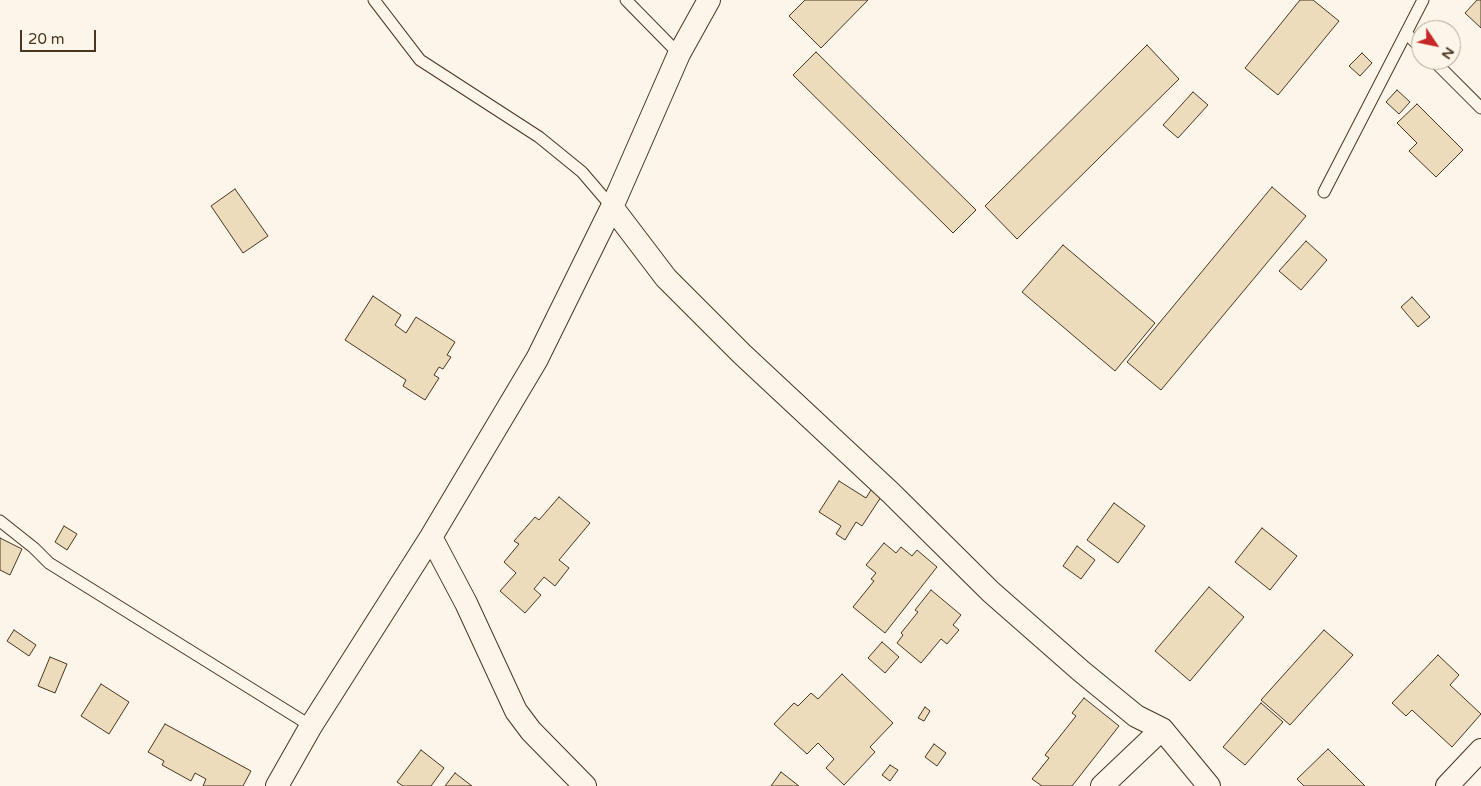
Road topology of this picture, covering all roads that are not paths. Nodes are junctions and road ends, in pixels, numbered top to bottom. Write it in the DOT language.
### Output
graph roads {
  1 [pos="374,0"];
  2 [pos="626,0"];
  3 [pos="709,0"];
  4 [pos="1423,0"];
  5 [pos="1406,33"];
  6 [pos="1411,38"];
  7 [pos="679,54"];
  8 [pos="1443,70"];
  9 [pos="1481,108"];
  10 [pos="1324,192"];
  11 [pos="612,207"];
  12 [pos="0,521"];
  13 [pos="431,537"];
  14 [pos="311,726"];
  15 [pos="1162,729"];
  16 [pos="1481,750"];
  17 [pos="277,786"];
  18 [pos="585,786"];
  19 [pos="1102,786"];
  20 [pos="1209,786"];
  21 [pos="1447,786"];
  1 -- 11 [label="lane"];
  2 -- 7 [label="lane"];
  3 -- 7 [label="street"];
  4 -- 5 [label="lane"];
  5 -- 6 [label="lane"];
  5 -- 10 [label="lane"];
  7 -- 11 [label="street"];
  8 -- 9 [label="lane"];
  11 -- 13 [label="street"];
  11 -- 15 [label="street"];
  12 -- 14 [label="lane"];
  13 -- 14 [label="street"];
  13 -- 18 [label="street"];
  14 -- 17 [label="street"];
  15 -- 19 [label="street"];
  15 -- 20 [label="street"];
  16 -- 21 [label="street"];
}
